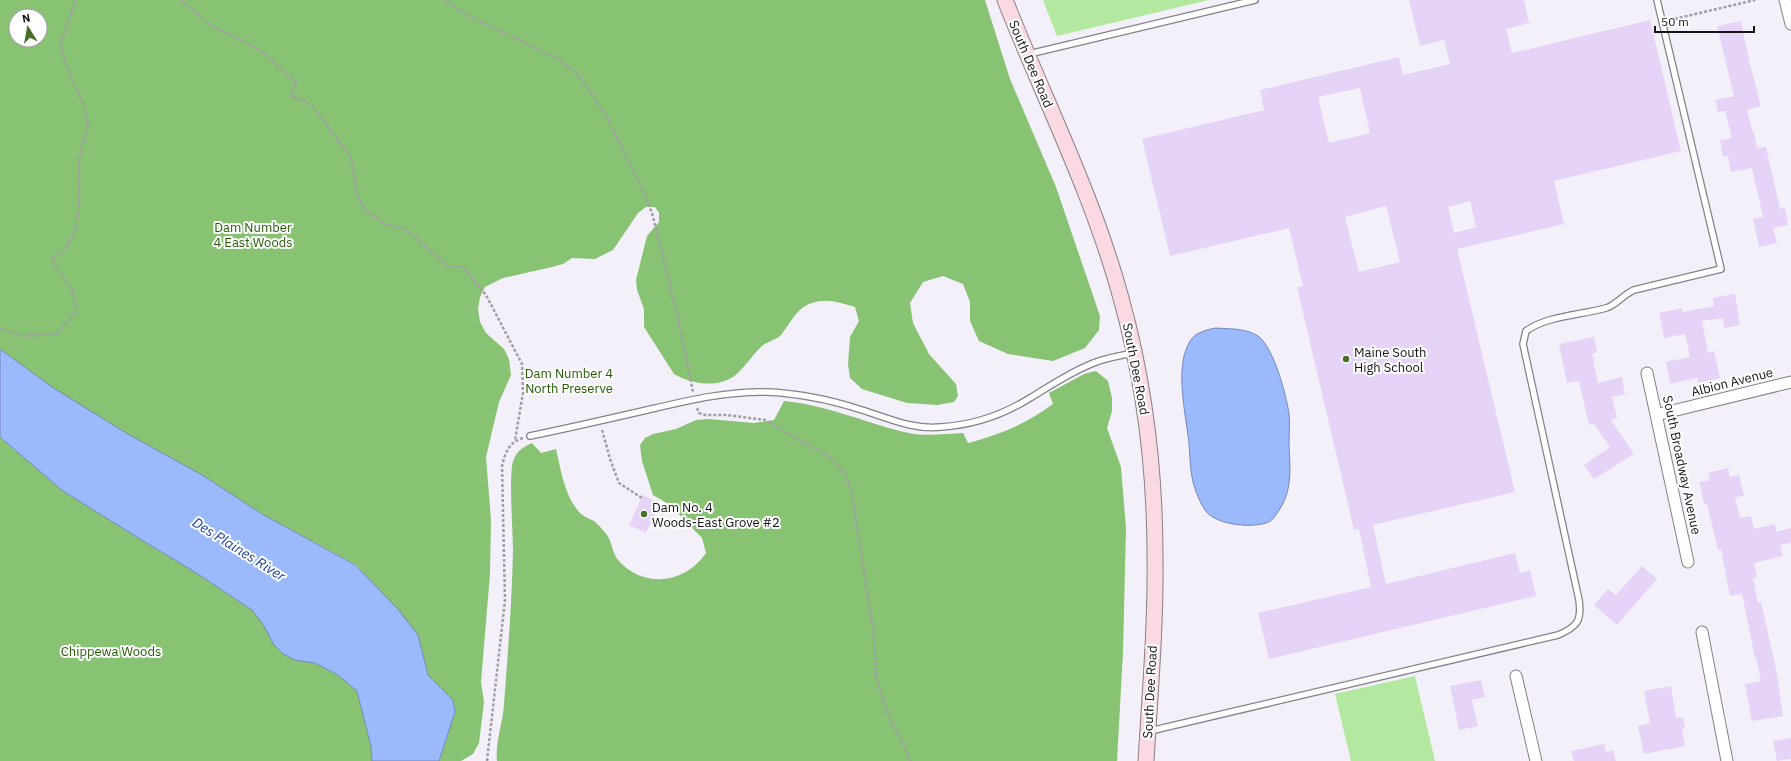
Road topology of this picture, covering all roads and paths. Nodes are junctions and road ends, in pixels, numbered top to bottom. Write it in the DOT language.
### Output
graph roads {
  1 [pos="76,0"];
  2 [pos="181,0"];
  3 [pos="446,0"];
  4 [pos="1005,0"];
  5 [pos="1255,0"];
  6 [pos="1657,0"];
  7 [pos="1755,0"];
  8 [pos="1785,0"];
  9 [pos="1662,22"];
  10 [pos="1791,24"];
  11 [pos="1027,55"];
  12 [pos="0,328"];
  13 [pos="1134,353"];
  14 [pos="1647,373"];
  15 [pos="1791,382"];
  16 [pos="693,392"];
  17 [pos="697,406"];
  18 [pos="1656,415"];
  19 [pos="600,421"];
  20 [pos="530,436"];
  21 [pos="515,440"];
  22 [pos="642,498"];
  23 [pos="1688,562"];
  24 [pos="1702,632"];
  25 [pos="1516,676"];
  26 [pos="1147,732"];
  27 [pos="487,761"];
  28 [pos="911,761"];
  29 [pos="1146,761"];
  30 [pos="1536,761"];
  31 [pos="1727,761"];
  1 -- 12 [label="path"];
  2 -- 21 [label="path"];
  3 -- 16 [label="path"];
  4 -- 11 [label="main road, South Dee Road"];
  5 -- 11 [label="lane"];
  6 -- 9 [label="lane"];
  7 -- 9 [label="path"];
  8 -- 10 [label="street"];
  9 -- 26 [label="lane"];
  11 -- 13 [label="main road, South Dee Road"];
  13 -- 19 [label="lane"];
  13 -- 26 [label="main road, South Dee Road"];
  14 -- 18 [label="street, South Broadway Avenue"];
  15 -- 18 [label="street, Albion Avenue"];
  17 -- 28 [label="path"];
  18 -- 23 [label="street, South Broadway Avenue"];
  19 -- 20 [label="lane"];
  19 -- 22 [label="path"];
  20 -- 21 [label="path"];
  21 -- 27 [label="path"];
  24 -- 31 [label="street"];
  25 -- 30 [label="street"];
  26 -- 29 [label="main road, South Dee Road"];
}
